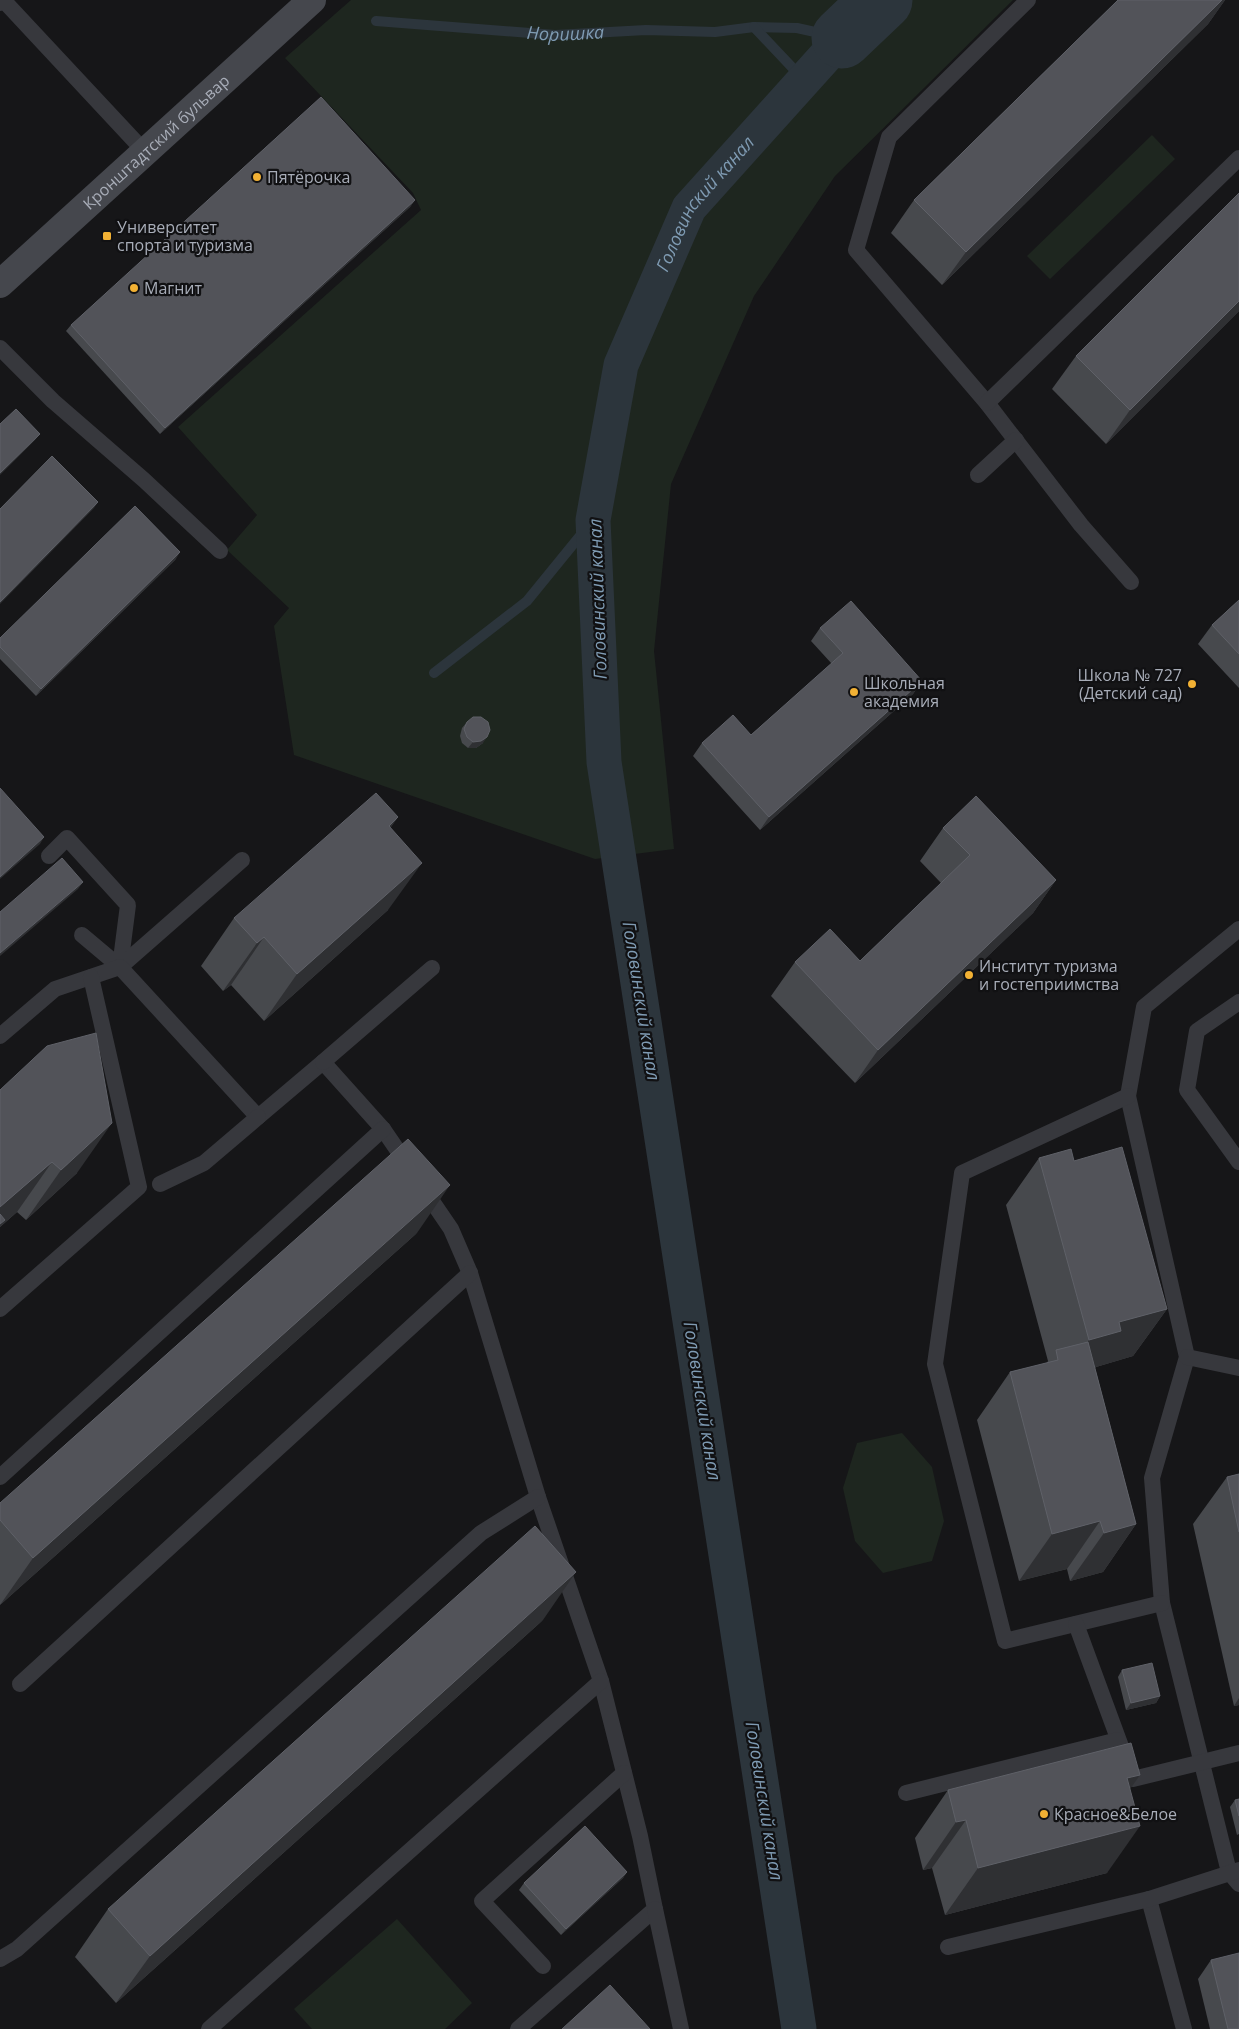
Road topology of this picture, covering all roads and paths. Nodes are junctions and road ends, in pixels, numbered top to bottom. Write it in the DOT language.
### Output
graph roads {
  1 [pos="312,0"];
  2 [pos="1028,0"];
  3 [pos="0,3"];
  4 [pos="146,152"];
  5 [pos="1239,158"];
  6 [pos="0,284"];
  7 [pos="0,348"];
  8 [pos="987,403"];
  9 [pos="1016,440"];
  10 [pos="978,476"];
  11 [pos="220,551"];
  12 [pos="1131,582"];
  13 [pos="49,856"];
  14 [pos="242,860"];
  15 [pos="1239,929"];
  16 [pos="82,935"];
  17 [pos="120,967"];
  18 [pos="432,968"];
  19 [pos="91,977"];
  20 [pos="1239,1002"];
  21 [pos="0,1036"];
  22 [pos="323,1062"];
  23 [pos="1128,1096"];
  24 [pos="258,1117"];
  25 [pos="383,1129"];
  26 [pos="1239,1162"];
  27 [pos="160,1184"];
  28 [pos="470,1273"];
  29 [pos="0,1309"];
  30 [pos="1187,1357"];
  31 [pos="1239,1368"];
  32 [pos="0,1476"];
  33 [pos="538,1497"];
  34 [pos="1162,1603"];
  35 [pos="1076,1624"];
  36 [pos="601,1681"];
  37 [pos="20,1684"];
  38 [pos="1118,1740"];
  39 [pos="1239,1753"];
  40 [pos="1201,1763"];
  41 [pos="624,1773"];
  42 [pos="906,1793"];
  43 [pos="1236,1875"];
  44 [pos="1149,1899"];
  45 [pos="655,1909"];
  46 [pos="948,1947"];
  47 [pos="0,1959"];
  48 [pos="543,1966"];
  49 [pos="209,2029"];
  50 [pos="518,2029"];
  51 [pos="681,2029"];
  52 [pos="1184,2029"];
  1 -- 4 [label="main road, Кронштадтский бульвар"];
  2 -- 8 [label="lane"];
  3 -- 4 [label="lane"];
  4 -- 6 [label="main road, Кронштадтский бульвар"];
  5 -- 8 [label="lane"];
  7 -- 11 [label="lane"];
  8 -- 9 [label="lane"];
  9 -- 10 [label="lane"];
  9 -- 12 [label="lane"];
  13 -- 17 [label="lane"];
  14 -- 17 [label="lane"];
  15 -- 23 [label="lane"];
  16 -- 17 [label="lane"];
  17 -- 19 [label="lane"];
  17 -- 24 [label="lane"];
  18 -- 22 [label="lane"];
  19 -- 21 [label="lane"];
  19 -- 29 [label="lane"];
  20 -- 26 [label="lane"];
  22 -- 24 [label="lane"];
  22 -- 25 [label="lane"];
  23 -- 30 [label="lane"];
  23 -- 35 [label="lane"];
  24 -- 27 [label="lane"];
  25 -- 28 [label="lane"];
  25 -- 32 [label="lane"];
  28 -- 33 [label="lane"];
  28 -- 37 [label="lane"];
  30 -- 31 [label="lane"];
  30 -- 34 [label="lane"];
  33 -- 36 [label="lane"];
  33 -- 47 [label="lane"];
  34 -- 35 [label="lane"];
  34 -- 40 [label="lane"];
  35 -- 38 [label="lane"];
  36 -- 41 [label="lane"];
  36 -- 49 [label="lane"];
  38 -- 40 [label="lane"];
  38 -- 42 [label="lane"];
  39 -- 40 [label="lane"];
  40 -- 43 [label="lane"];
  41 -- 45 [label="lane"];
  41 -- 48 [label="lane"];
  43 -- 44 [label="lane"];
  44 -- 46 [label="lane"];
  44 -- 52 [label="lane"];
  45 -- 50 [label="lane"];
  45 -- 51 [label="lane"];
}
